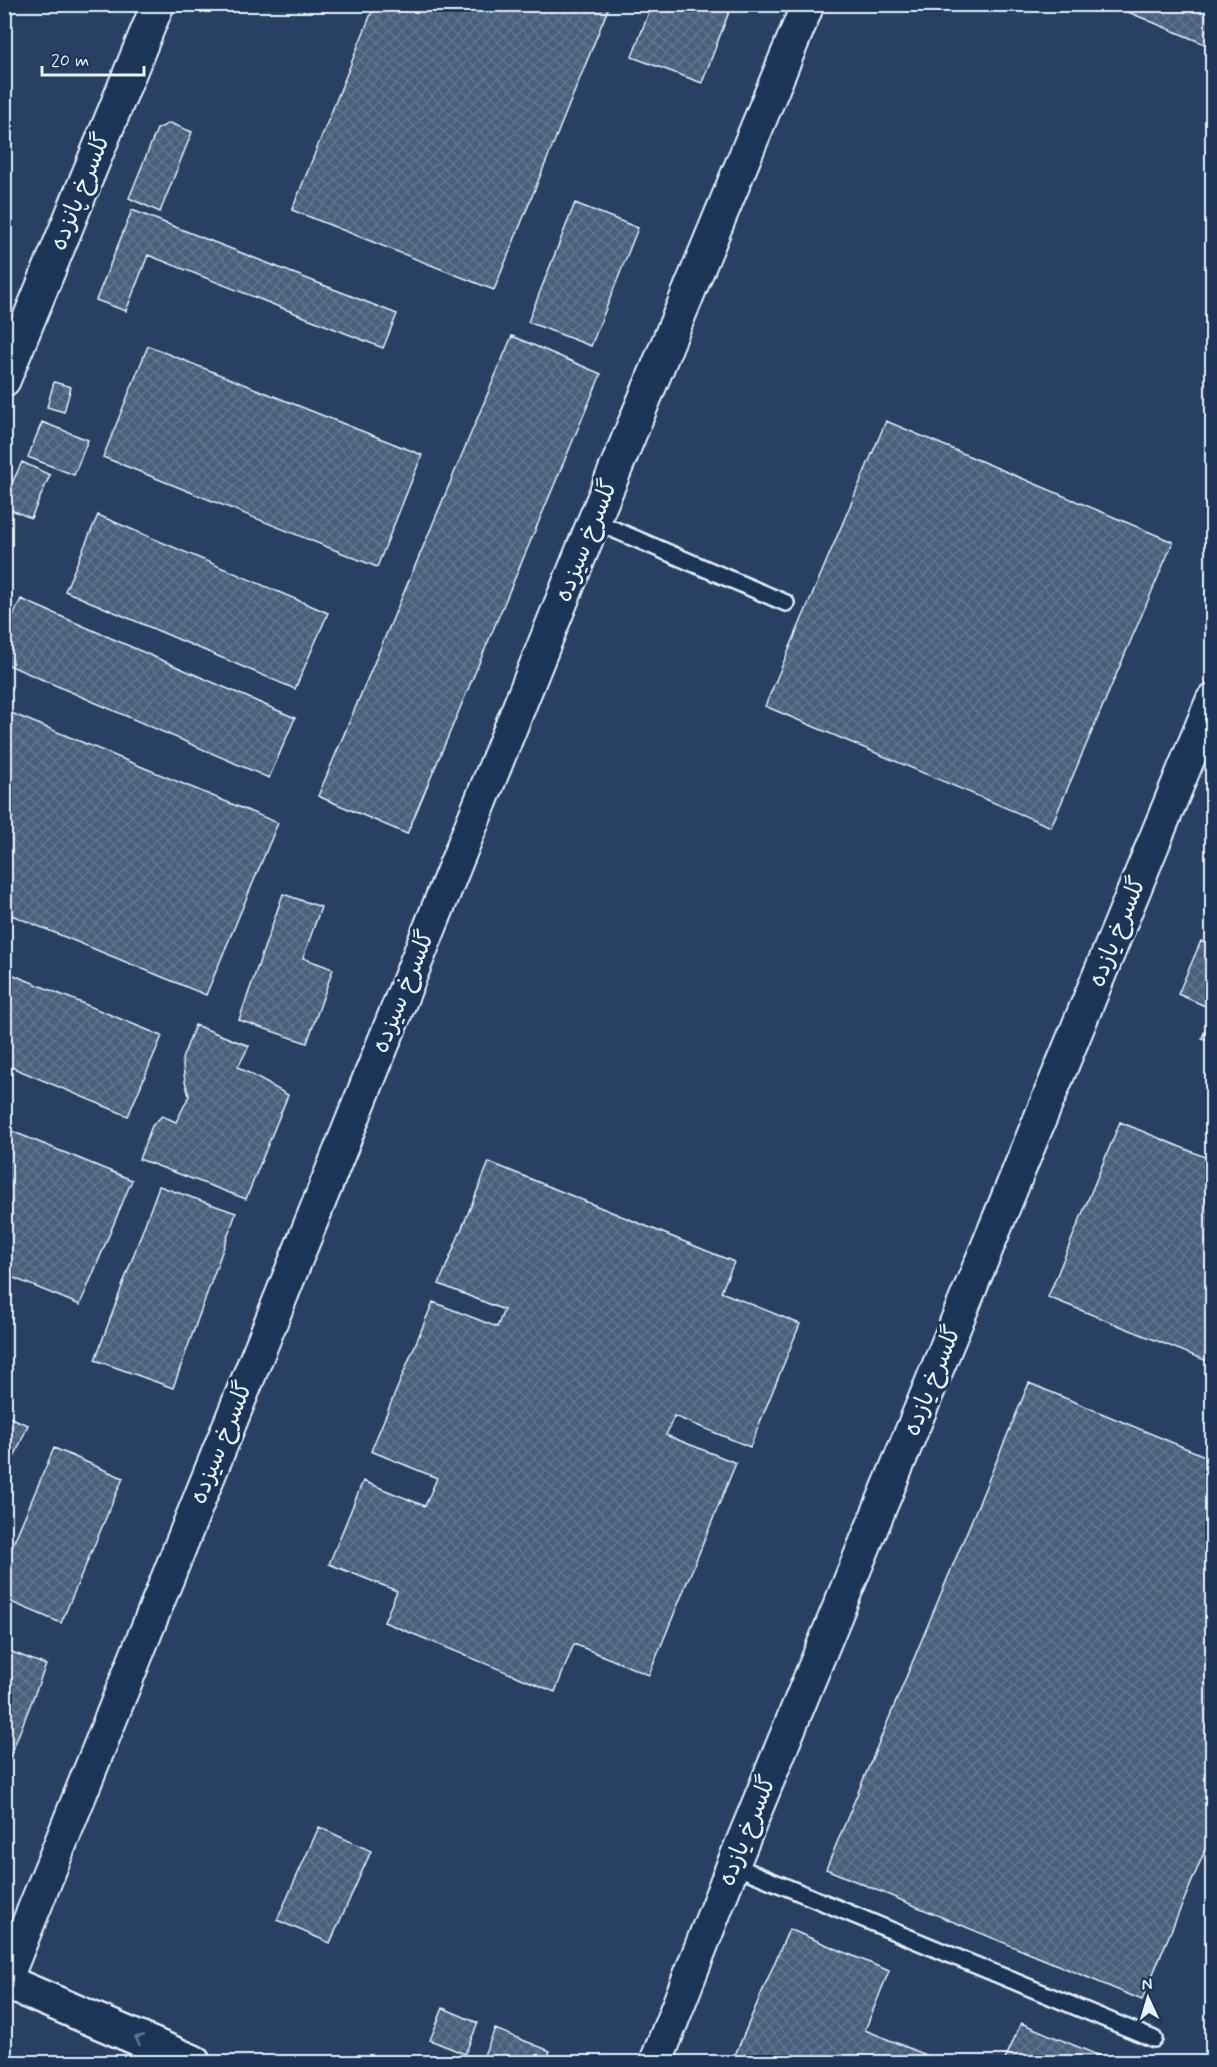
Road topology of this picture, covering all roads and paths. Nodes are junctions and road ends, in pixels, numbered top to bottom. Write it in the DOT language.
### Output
graph roads {
  1 [pos="158,4"];
  2 [pos="808,4"];
  3 [pos="4,380"];
  4 [pos="594,521"];
  5 [pos="786,603"];
  6 [pos="1212,701"];
  7 [pos="733,1865"];
  8 [pos="5,1981"];
  9 [pos="1154,2039"];
  10 [pos="193,2062"];
  11 [pos="657,2062"];
  1 -- 3 [label="street, گلسرخ پانزده"];
  2 -- 4 [label="street, گلسرخ سیزده"];
  4 -- 5 [label="lane"];
  4 -- 8 [label="street, گلسرخ سیزده"];
  6 -- 7 [label="street, گلسرخ یازده"];
  7 -- 9 [label="lane"];
  7 -- 11 [label="street, گلسرخ یازده"];
  10 -- 8 [label="street, one-way"];
}
